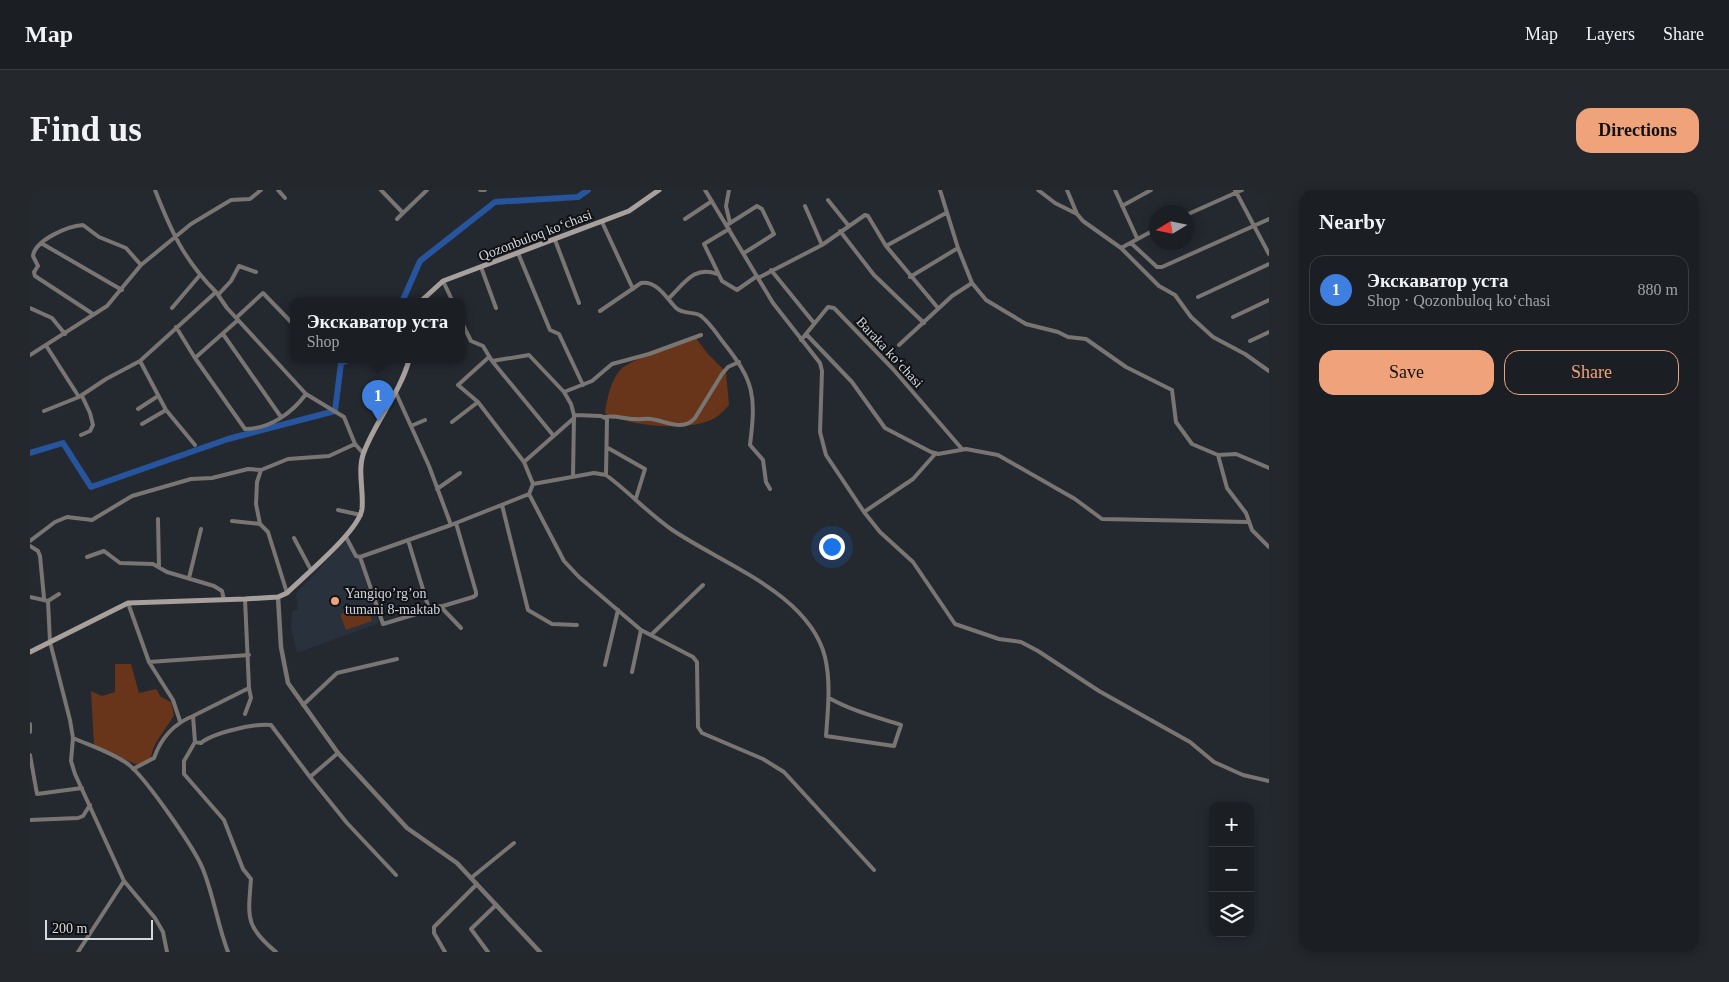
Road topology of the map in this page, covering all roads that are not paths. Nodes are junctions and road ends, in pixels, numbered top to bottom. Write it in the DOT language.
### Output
graph roads {
  1 [pos="155,190"];
  2 [pos="261,190"];
  3 [pos="278,190"];
  4 [pos="381,190"];
  5 [pos="427,190"];
  6 [pos="480,190"];
  7 [pos="485,190"];
  8 [pos="659,190"];
  9 [pos="705,190"];
  10 [pos="730,190"];
  11 [pos="940,190"];
  12 [pos="1038,190"];
  13 [pos="1067,190"];
  14 [pos="1116,190"];
  15 [pos="1151,190"];
  16 [pos="1242,190"];
  17 [pos="1236,191"];
  18 [pos="285,198"];
  19 [pos="828,200"];
  20 [pos="712,201"];
  21 [pos="805,206"];
  22 [pos="1122,206"];
  23 [pos="1194,212"];
  24 [pos="403,213"];
  25 [pos="946,213"];
  26 [pos="1077,214"];
  27 [pos="397,219"];
  28 [pos="685,219"];
  29 [pos="1269,219"];
  30 [pos="602,222"];
  31 [pos="848,225"];
  32 [pos="729,226"];
  33 [pos="1254,227"];
  34 [pos="840,231"];
  35 [pos="1149,232"];
  36 [pos="174,236"];
  37 [pos="1137,238"];
  38 [pos="555,240"];
  39 [pos="41,243"];
  40 [pos="1131,243"];
  41 [pos="822,244"];
  42 [pos="886,246"];
  43 [pos="958,248"];
  44 [pos="1121,248"];
  45 [pos="744,253"];
  46 [pos="518,254"];
  47 [pos="1269,254"];
  48 [pos="1269,264"];
  49 [pos="142,265"];
  50 [pos="481,267"];
  51 [pos="771,270"];
  52 [pos="256,272"];
  53 [pos="717,274"];
  54 [pos="200,275"];
  55 [pos="910,276"];
  56 [pos="758,277"];
  57 [pos="443,281"];
  58 [pos="972,283"];
  59 [pos="633,289"];
  60 [pos="122,290"];
  61 [pos="218,293"];
  62 [pos="1198,296"];
  63 [pos="424,298"];
  64 [pos="451,298"];
  65 [pos="670,298"];
  66 [pos="1269,300"];
  67 [pos="579,303"];
  68 [pos="30,308"];
  69 [pos="172,308"];
  70 [pos="496,308"];
  71 [pos="938,308"];
  72 [pos="600,311"];
  73 [pos="93,314"];
  74 [pos="1233,317"];
  75 [pos="237,319"];
  76 [pos="290,321"];
  77 [pos="814,323"];
  78 [pos="924,323"];
  79 [pos="176,327"];
  80 [pos="465,329"];
  81 [pos="1269,332"];
  82 [pos="65,334"];
  83 [pos="223,334"];
  84 [pos="701,334"];
  85 [pos="806,334"];
  86 [pos="801,340"];
  87 [pos="1250,341"];
  88 [pos="900,346"];
  89 [pos="47,347"];
  90 [pos="30,355"];
  91 [pos="196,358"];
  92 [pos="491,359"];
  93 [pos="140,361"];
  94 [pos="739,362"];
  95 [pos="408,363"];
  96 [pos="1269,371"];
  97 [pos="583,385"];
  98 [pos="564,392"];
  99 [pos="396,393"];
  100 [pos="306,394"];
  101 [pos="80,396"];
  102 [pos="158,396"];
  103 [pos="478,402"];
  104 [pos="138,409"];
  105 [pos="166,410"];
  106 [pos="44,411"];
  107 [pos="574,416"];
  108 [pos="604,417"];
  109 [pos="281,418"];
  110 [pos="425,420"];
  111 [pos="452,422"];
  112 [pos="142,424"];
  113 [pos="411,426"];
  114 [pos="81,435"];
  115 [pos="553,435"];
  116 [pos="355,444"];
  117 [pos="195,445"];
  118 [pos="608,448"];
  119 [pos="962,450"];
  120 [pos="363,453"];
  121 [pos="936,453"];
  122 [pos="1218,455"];
  123 [pos="524,462"];
  124 [pos="1269,468"];
  125 [pos="261,470"];
  126 [pos="460,473"];
  127 [pos="606,475"];
  128 [pos="573,477"];
  129 [pos="533,484"];
  130 [pos="437,489"];
  131 [pos="770,489"];
  132 [pos="529,494"];
  133 [pos="636,498"];
  134 [pos="502,505"];
  135 [pos="338,510"];
  136 [pos="864,512"];
  137 [pos="360,515"];
  138 [pos="158,519"];
  139 [pos="232,521"];
  140 [pos="1248,522"];
  141 [pos="456,523"];
  142 [pos="260,524"];
  143 [pos="451,525"];
  144 [pos="201,529"];
  145 [pos="346,537"];
  146 [pos="294,538"];
  147 [pos="408,540"];
  148 [pos="30,541"];
  149 [pos="30,546"];
  150 [pos="1269,547"];
  151 [pos="360,556"];
  152 [pos="87,557"];
  153 [pos="159,567"];
  154 [pos="311,570"];
  155 [pos="189,578"];
  156 [pos="703,585"];
  157 [pos="59,594"];
  158 [pos="287,594"];
  159 [pos="30,597"];
  160 [pos="278,597"];
  161 [pos="46,599"];
  162 [pos="245,599"];
  163 [pos="224,600"];
  164 [pos="128,604"];
  165 [pos="440,606"];
  166 [pos="429,609"];
  167 [pos="618,610"];
  168 [pos="577,625"];
  169 [pos="461,628"];
  170 [pos="641,630"];
  171 [pos="651,635"];
  172 [pos="50,642"];
  173 [pos="30,652"];
  174 [pos="249,656"];
  175 [pos="397,659"];
  176 [pos="149,662"];
  177 [pos="606,665"];
  178 [pos="632,672"];
  179 [pos="249,688"];
  180 [pos="829,698"];
  181 [pos="304,706"];
  182 [pos="244,714"];
  183 [pos="193,716"];
  184 [pos="180,721"];
  185 [pos="30,724"];
  186 [pos="30,732"];
  187 [pos="72,738"];
  188 [pos="195,742"];
  189 [pos="338,753"];
  190 [pos="30,755"];
  191 [pos="133,769"];
  192 [pos="310,777"];
  193 [pos="1269,781"];
  194 [pos="82,788"];
  195 [pos="90,805"];
  196 [pos="30,820"];
  197 [pos="514,843"];
  198 [pos="874,870"];
  199 [pos="396,875"];
  200 [pos="471,878"];
  201 [pos="124,881"];
  202 [pos="477,884"];
  203 [pos="496,905"];
  204 [pos="78,952"];
  205 [pos="167,952"];
  206 [pos="228,952"];
  207 [pos="276,952"];
  208 [pos="445,952"];
  209 [pos="488,952"];
  210 [pos="540,952"];
  1 -- 36 [label="street"];
  2 -- 36 [label="street"];
  3 -- 18 [label="street"];
  4 -- 24 [label="street"];
  5 -- 24 [label="street"];
  6 -- 7 [label="street"];
  8 -- 30 [label="main road, Qozonbuloq koʻchasi"];
  9 -- 20 [label="street"];
  10 -- 32 [label="street"];
  11 -- 25 [label="street"];
  12 -- 26 [label="street"];
  13 -- 26 [label="street"];
  14 -- 22 [label="street"];
  15 -- 22 [label="street"];
  16 -- 17 [label="street"];
  17 -- 23 [label="street"];
  17 -- 33 [label="street"];
  19 -- 31 [label="street"];
  20 -- 28 [label="street"];
  20 -- 32 [label="street"];
  21 -- 41 [label="street"];
  22 -- 37 [label="street"];
  24 -- 27 [label="street"];
  25 -- 42 [label="street"];
  25 -- 43 [label="street"];
  26 -- 44 [label="street"];
  29 -- 33 [label="street"];
  30 -- 38 [label="main road, Qozonbuloq koʻchasi"];
  30 -- 59 [label="street"];
  31 -- 34 [label="street"];
  31 -- 42 [label="street"];
  32 -- 45 [label="street"];
  32 -- 45 [label="street"];
  32 -- 53 [label="street"];
  33 -- 40 [label="street"];
  33 -- 47 [label="street"];
  34 -- 41 [label="street"];
  34 -- 78 [label="street"];
  35 -- 37 [label="street"];
  36 -- 49 [label="street"];
  36 -- 54 [label="street"];
  37 -- 40 [label="street"];
  38 -- 46 [label="main road, Qozonbuloq koʻchasi"];
  38 -- 67 [label="street"];
  39 -- 49 [label="street"];
  39 -- 60 [label="street"];
  39 -- 73 [label="street"];
  40 -- 44 [label="street"];
  41 -- 51 [label="street"];
  42 -- 55 [label="street"];
  43 -- 55 [label="street"];
  43 -- 58 [label="street"];
  44 -- 96 [label="street"];
  45 -- 56 [label="street"];
  46 -- 50 [label="main road, Qozonbuloq koʻchasi"];
  46 -- 97 [label="street"];
  48 -- 62 [label="street"];
  49 -- 60 [label="street"];
  50 -- 57 [label="main road, Qozonbuloq koʻchasi"];
  50 -- 70 [label="street"];
  51 -- 56 [label="street"];
  51 -- 77 [label="street"];
  52 -- 61 [label="street"];
  53 -- 56 [label="street"];
  53 -- 65 [label="street"];
  54 -- 61 [label="street"];
  54 -- 69 [label="street"];
  55 -- 71 [label="street"];
  56 -- 86 [label="street"];
  57 -- 63 [label="main road, Qozonbuloq koʻchasi"];
  57 -- 64 [label="street"];
  58 -- 71 [label="street, Baraka koʻchasi"];
  58 -- 122 [label="street"];
  59 -- 65 [label="street"];
  59 -- 72 [label="street"];
  60 -- 73 [label="street"];
  61 -- 75 [label="street"];
  61 -- 79 [label="street"];
  65 -- 94 [label="street"];
  66 -- 74 [label="street"];
  68 -- 82 [label="street"];
  71 -- 78 [label="street, Baraka koʻchasi"];
  73 -- 82 [label="street"];
  75 -- 76 [label="street"];
  75 -- 83 [label="street"];
  75 -- 100 [label="street"];
  77 -- 85 [label="street, Baraka koʻchasi"];
  77 -- 119 [label="street, Baraka koʻchasi"];
  78 -- 88 [label="street, Baraka koʻchasi"];
  79 -- 91 [label="street"];
  79 -- 93 [label="street"];
  80 -- 92 [label="street"];
  81 -- 87 [label="street"];
  82 -- 89 [label="street"];
  83 -- 91 [label="street"];
  83 -- 109 [label="street"];
  84 -- 97 [label="street"];
  85 -- 86 [label="street, Baraka koʻchasi"];
  85 -- 121 [label="street"];
  86 -- 136 [label="street"];
  89 -- 90 [label="street"];
  89 -- 101 [label="street"];
  91 -- 109 [label="street"];
  92 -- 98 [label="street"];
  92 -- 103 [label="street"];
  92 -- 115 [label="street"];
  93 -- 101 [label="street"];
  93 -- 102 [label="street"];
  94 -- 108 [label="street"];
  94 -- 131 [label="street"];
  95 -- 99 [label="main road"];
  97 -- 98 [label="street"];
  98 -- 107 [label="street"];
  99 -- 113 [label="street"];
  99 -- 120 [label="main road"];
  100 -- 109 [label="street"];
  100 -- 116 [label="street"];
  101 -- 106 [label="street"];
  101 -- 114 [label="street"];
  102 -- 104 [label="street"];
  102 -- 105 [label="street"];
  103 -- 111 [label="street"];
  103 -- 123 [label="street"];
  105 -- 112 [label="street"];
  105 -- 117 [label="street"];
  107 -- 108 [label="street"];
  107 -- 115 [label="street"];
  107 -- 128 [label="street"];
  108 -- 118 [label="street"];
  110 -- 113 [label="street"];
  113 -- 130 [label="street"];
  115 -- 123 [label="street"];
  116 -- 120 [label="street"];
  116 -- 125 [label="street"];
  118 -- 127 [label="street"];
  118 -- 133 [label="street"];
  119 -- 121 [label="street"];
  119 -- 140 [label="street"];
  120 -- 137 [label="main road"];
  121 -- 136 [label="street"];
  122 -- 124 [label="street"];
  122 -- 140 [label="street"];
  123 -- 129 [label="street"];
  125 -- 142 [label="street"];
  125 -- 148 [label="street"];
  126 -- 130 [label="street"];
  127 -- 128 [label="street"];
  127 -- 133 [label="street"];
  128 -- 129 [label="street"];
  129 -- 132 [label="street"];
  130 -- 143 [label="street"];
  132 -- 134 [label="street"];
  132 -- 167 [label="street"];
  133 -- 180 [label="street"];
  134 -- 141 [label="street"];
  134 -- 168 [label="street"];
  135 -- 137 [label="street"];
  136 -- 193 [label="street"];
  137 -- 145 [label="main road"];
  138 -- 153 [label="street"];
  139 -- 142 [label="street"];
  140 -- 150 [label="street"];
  141 -- 143 [label="street"];
  141 -- 165 [label="street"];
  142 -- 158 [label="street"];
  143 -- 147 [label="street"];
  144 -- 155 [label="street"];
  145 -- 151 [label="street"];
  145 -- 154 [label="main road"];
  146 -- 154 [label="street"];
  147 -- 151 [label="street"];
  147 -- 166 [label="street"];
  149 -- 161 [label="street"];
  151 -- 166 [label="street"];
  152 -- 153 [label="street"];
  153 -- 155 [label="street"];
  154 -- 158 [label="main road"];
  155 -- 163 [label="street"];
  156 -- 171 [label="street"];
  157 -- 161 [label="street"];
  158 -- 160 [label="main road"];
  159 -- 161 [label="street"];
  160 -- 162 [label="main road"];
  160 -- 181 [label="street"];
  161 -- 172 [label="street"];
  162 -- 163 [label="main road"];
  162 -- 174 [label="street"];
  163 -- 164 [label="main road"];
  164 -- 172 [label="main road"];
  164 -- 176 [label="street"];
  165 -- 166 [label="street"];
  165 -- 169 [label="street"];
  167 -- 170 [label="street"];
  167 -- 177 [label="street"];
  170 -- 171 [label="street"];
  170 -- 178 [label="street"];
  171 -- 198 [label="street"];
  172 -- 173 [label="main road"];
  172 -- 187 [label="street"];
  174 -- 176 [label="street"];
  174 -- 179 [label="street"];
  175 -- 181 [label="street"];
  176 -- 184 [label="street"];
  179 -- 182 [label="street"];
  179 -- 183 [label="street"];
  180 -- 180 [label="street"];
  181 -- 189 [label="street"];
  183 -- 184 [label="street"];
  183 -- 188 [label="street"];
  184 -- 191 [label="street"];
  185 -- 186 [label="street"];
  187 -- 191 [label="street"];
  187 -- 194 [label="street"];
  188 -- 192 [label="street"];
  188 -- 207 [label="street"];
  189 -- 192 [label="street"];
  189 -- 200 [label="street"];
  190 -- 194 [label="street"];
  191 -- 206 [label="street"];
  192 -- 199 [label="street"];
  194 -- 195 [label="street"];
  195 -- 196 [label="street"];
  195 -- 201 [label="street"];
  197 -- 200 [label="street"];
  200 -- 202 [label="street"];
  201 -- 204 [label="street"];
  201 -- 205 [label="street"];
  202 -- 203 [label="street"];
  202 -- 208 [label="street"];
  203 -- 209 [label="street"];
  203 -- 210 [label="street"];
}
